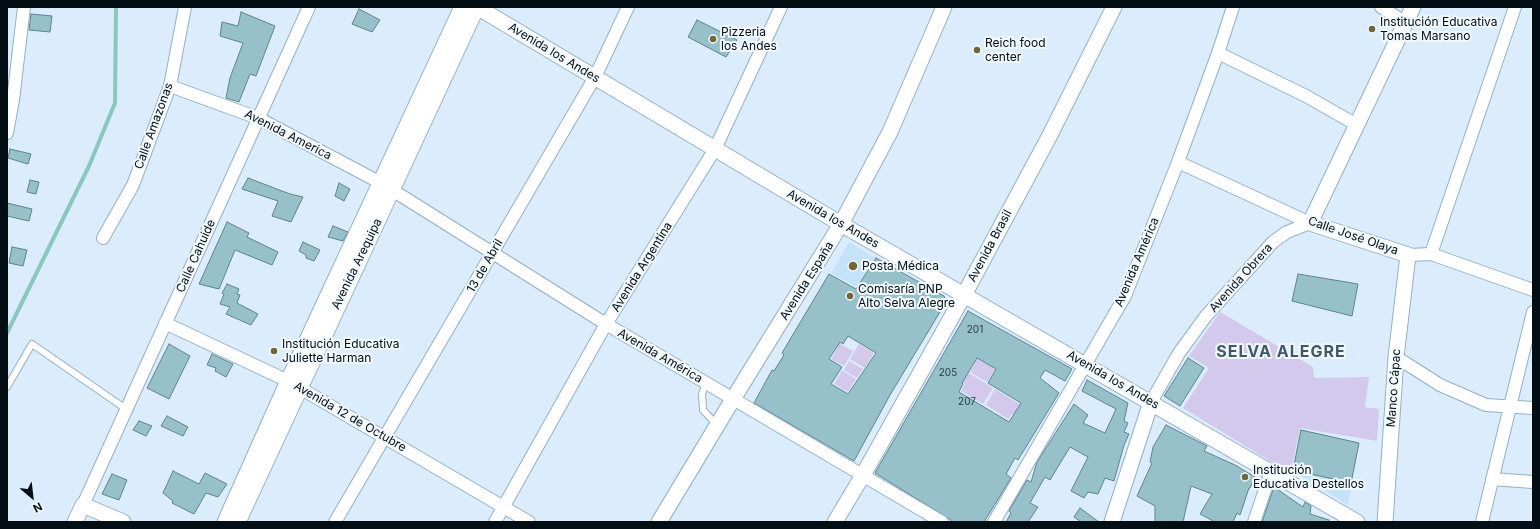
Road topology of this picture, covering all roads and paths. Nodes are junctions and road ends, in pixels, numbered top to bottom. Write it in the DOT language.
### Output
graph roads {
  1 [pos="24,7"];
  2 [pos="185,7"];
  3 [pos="310,7"];
  4 [pos="462,7"];
  5 [pos="477,7"];
  6 [pos="628,7"];
  7 [pos="781,7"];
  8 [pos="944,7"];
  9 [pos="1114,7"];
  10 [pos="1233,7"];
  11 [pos="1381,7"];
  12 [pos="1413,7"];
  13 [pos="1515,7"];
  14 [pos="1406,23"];
  15 [pos="1218,53"];
  16 [pos="595,77"];
  17 [pos="170,86"];
  18 [pos="10,100"];
  19 [pos="258,118"];
  20 [pos="1357,125"];
  21 [pos="7,133"];
  22 [pos="715,149"];
  23 [pos="1178,162"];
  24 [pos="387,187"];
  25 [pos="1310,223"];
  26 [pos="841,224"];
  27 [pos="103,238"];
  28 [pos="493,253"];
  29 [pos="1431,254"];
  30 [pos="1408,255"];
  31 [pos="1533,290"];
  32 [pos="964,295"];
  33 [pos="1533,312"];
  34 [pos="165,323"];
  35 [pos="606,324"];
  36 [pos="1531,329"];
  37 [pos="1396,357"];
  38 [pos="1086,365"];
  39 [pos="706,383"];
  40 [pos="293,384"];
  41 [pos="7,387"];
  42 [pos="733,399"];
  43 [pos="1150,402"];
  44 [pos="1510,406"];
  45 [pos="1533,408"];
  46 [pos="126,409"];
  47 [pos="717,425"];
  48 [pos="385,437"];
  49 [pos="1271,472"];
  50 [pos="863,475"];
  51 [pos="1492,479"];
  52 [pos="1533,482"];
  53 [pos="83,505"];
  54 [pos="504,506"];
  55 [pos="75,522"];
  56 [pos="123,522"];
  57 [pos="225,522"];
  58 [pos="238,522"];
  59 [pos="334,522"];
  60 [pos="495,522"];
  61 [pos="529,522"];
  62 [pos="659,522"];
  63 [pos="835,522"];
  64 [pos="942,522"];
  65 [pos="994,522"];
  66 [pos="1112,522"];
  67 [pos="1254,522"];
  68 [pos="1357,522"];
  69 [pos="1385,522"];
  70 [pos="1482,522"];
  1 -- 18 [label="street"];
  2 -- 17 [label="street, Calle Amazonas"];
  3 -- 19 [label="street, Calle Cahuide"];
  4 -- 24 [label="street, Avenida Arequipa"];
  5 -- 16 [label="street, Avenida los Andes"];
  5 -- 24 [label="street, Avenida Arequipa"];
  6 -- 16 [label="street, 13 de Abril"];
  7 -- 22 [label="street, Avenida Argentina"];
  8 -- 26 [label="street, Avenida España"];
  9 -- 32 [label="street, Avenida Brasil"];
  10 -- 15 [label="street, Avenida América"];
  11 -- 14 [label="street"];
  12 -- 14 [label="street"];
  13 -- 29 [label="street"];
  14 -- 20 [label="street"];
  15 -- 20 [label="street"];
  15 -- 23 [label="street, Avenida América"];
  16 -- 22 [label="street, Avenida los Andes"];
  16 -- 28 [label="street, 13 de Abril"];
  17 -- 19 [label="street, Avenida America"];
  17 -- 27 [label="street, Calle Amazonas"];
  18 -- 21 [label="street"];
  19 -- 24 [label="street, Avenida America"];
  19 -- 34 [label="street, Calle Cahuide"];
  20 -- 25 [label="street"];
  22 -- 26 [label="street, Avenida los Andes"];
  22 -- 35 [label="street, Avenida Argentina"];
  23 -- 25 [label="street, Calle José Olaya"];
  23 -- 38 [label="street, Avenida América"];
  24 -- 28 [label="street, Avenida América"];
  24 -- 40 [label="street, Avenida Arequipa"];
  25 -- 30 [label="street, Calle José Olaya"];
  25 -- 43 [label="street, Avenida Obrera"];
  26 -- 32 [label="street, Avenida los Andes"];
  26 -- 42 [label="street, Avenida España"];
  28 -- 35 [label="street, Avenida América"];
  28 -- 48 [label="street, 13 de Abril"];
  29 -- 30 [label="street, Calle José Olaya"];
  29 -- 31 [label="street, Calle José Olaya"];
  30 -- 37 [label="street, Manco Cápac"];
  32 -- 38 [label="street, Avenida los Andes"];
  32 -- 50 [label="street, Avenida Brasil"];
  33 -- 36 [label="street"];
  34 -- 40 [label="street, Avenida 12 de Octubre"];
  34 -- 46 [label="street, Calle Cahuide"];
  35 -- 39 [label="street, Avenida América"];
  35 -- 54 [label="street, Avenida Argentina"];
  36 -- 44 [label="street"];
  37 -- 44 [label="street"];
  37 -- 69 [label="street, Manco Cápac"];
  38 -- 43 [label="street, Avenida los Andes"];
  38 -- 65 [label="street, Avenida América"];
  39 -- 42 [label="street, Avenida América"];
  39 -- 47 [label="lane"];
  40 -- 48 [label="street, Avenida 12 de Octubre"];
  40 -- 57 [label="street, Avenida Arequipa"];
  40 -- 58 [label="street, Avenida Arequipa"];
  41 -- 46 [label="lane"];
  42 -- 47 [label="street, Avenida España"];
  42 -- 50 [label="street, Avenida América"];
  43 -- 49 [label="street, Avenida los Andes"];
  43 -- 66 [label="street, Avenida Obrera"];
  44 -- 45 [label="street"];
  44 -- 51 [label="street"];
  46 -- 53 [label="street, Calle Cahuide"];
  47 -- 62 [label="street, Avenida España"];
  48 -- 54 [label="street, Avenida 12 de Octubre"];
  48 -- 59 [label="street, 13 de Abril"];
  49 -- 67 [label="street"];
  49 -- 68 [label="street, Avenida los Andes"];
  50 -- 63 [label="street, Avenida Brasil"];
  50 -- 64 [label="street, Avenida América"];
  51 -- 52 [label="street"];
  51 -- 70 [label="street"];
  53 -- 55 [label="street"];
  53 -- 56 [label="street"];
  54 -- 60 [label="street, Avenida Argentina"];
  54 -- 61 [label="street, Avenida 12 de Octubre"];
}
